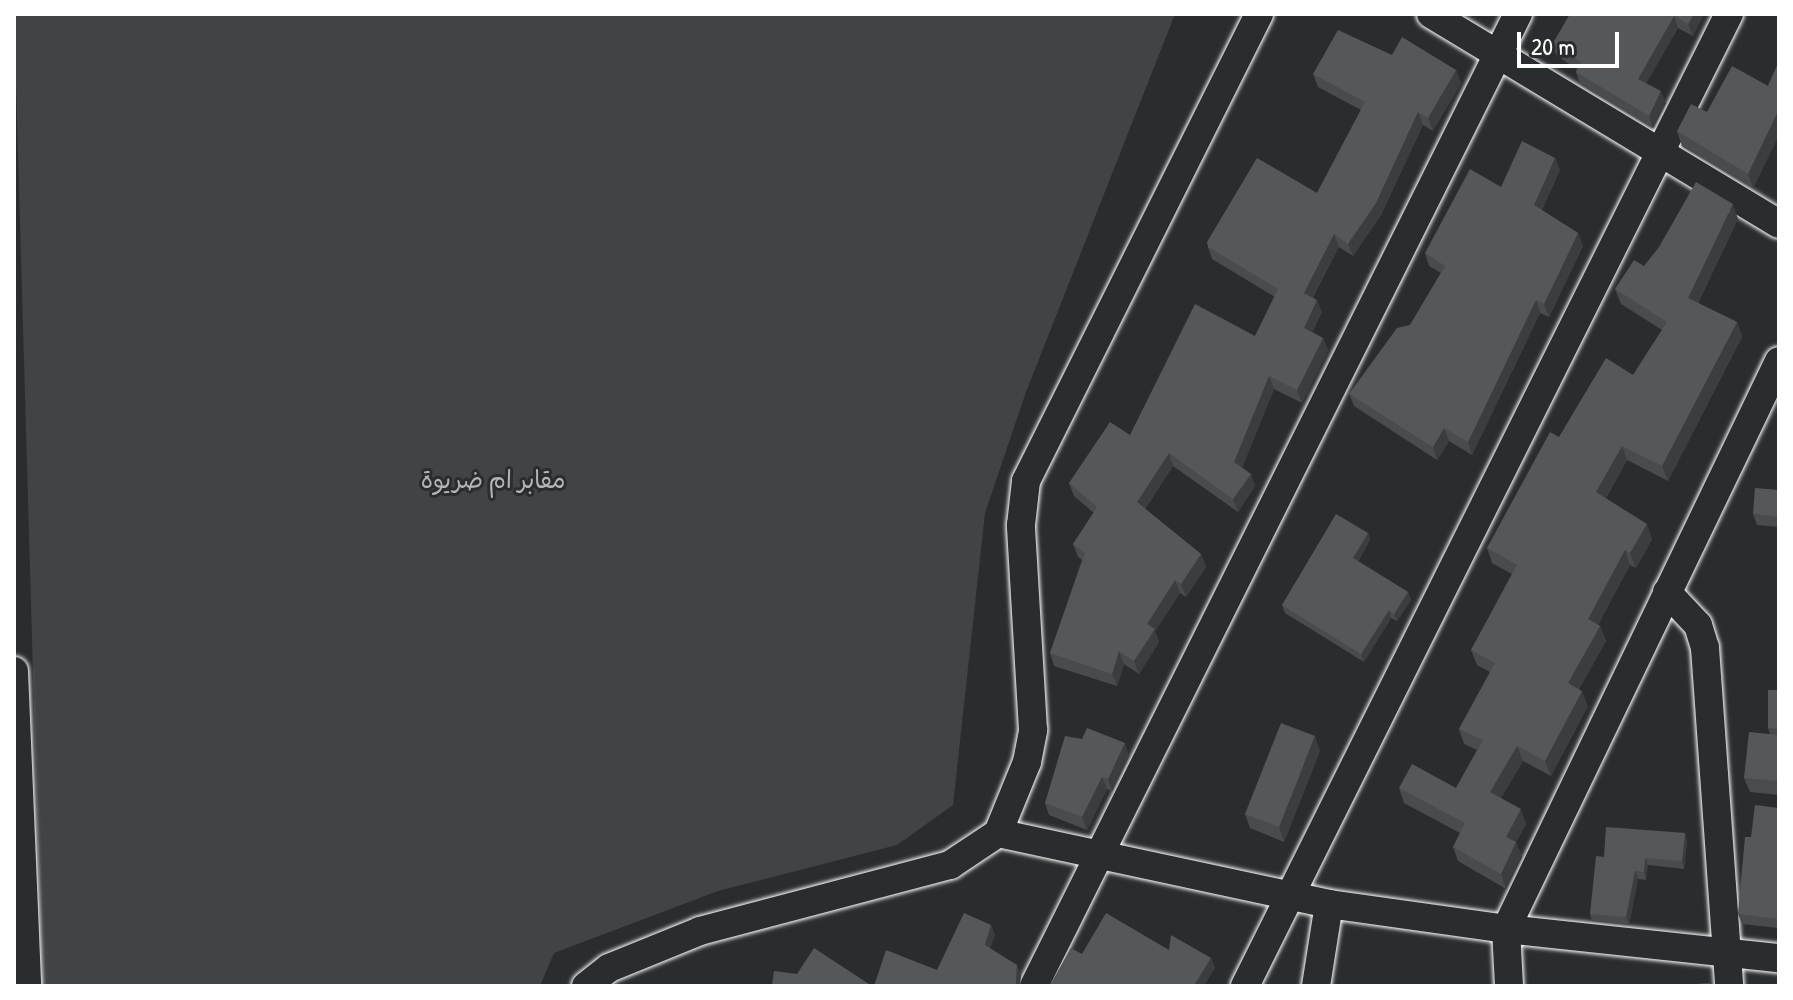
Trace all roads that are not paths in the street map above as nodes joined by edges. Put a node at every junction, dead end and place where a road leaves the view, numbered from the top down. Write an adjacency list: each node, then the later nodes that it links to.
1 (1259, 14): 11 (street)
2 (1431, 14): 5 (street)
3 (1518, 14): 5 (street)
4 (1729, 14): 6 (street)
5 (1499, 56): 6 (street); 12 (street)
6 (1663, 155): 7 (street); 13 (street)
7 (1779, 224)
8 (1779, 361): 9 (street)
9 (1667, 592): 15 (street); 16 (street)
10 (14, 671): 18 (street)
11 (998, 833): 12 (street); 19 (street)
12 (1099, 856): 13 (street); 20 (street)
13 (1288, 896): 14 (street); 21 (street)
14 (1329, 904): 15 (street); 22 (street)
15 (1506, 929): 16 (street); 23 (street)
16 (1726, 950): 17 (street); 24 (street)
17 (1779, 958)
18 (27, 986)
19 (586, 986)
20 (1034, 986)
21 (1245, 986)
22 (1316, 986)
23 (1509, 986)
24 (1729, 986)

